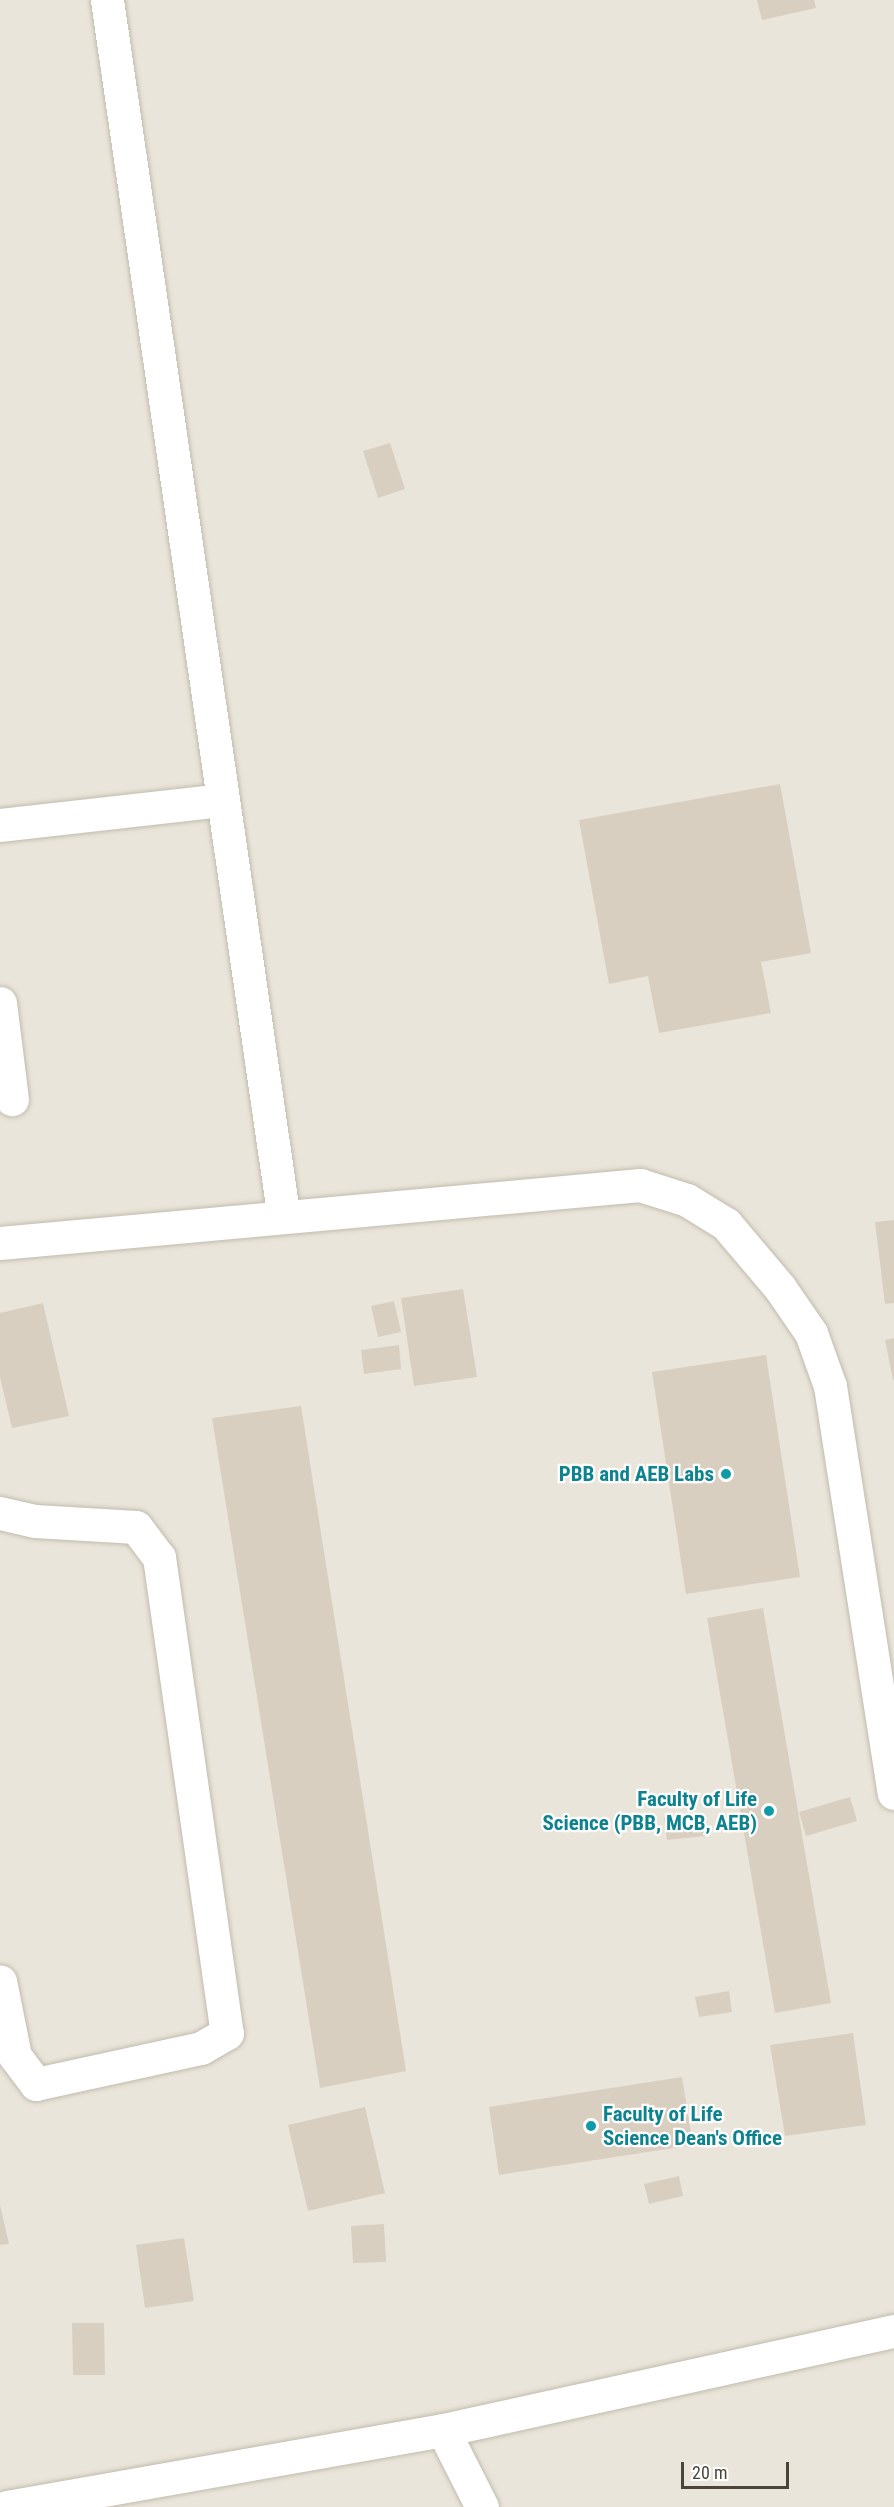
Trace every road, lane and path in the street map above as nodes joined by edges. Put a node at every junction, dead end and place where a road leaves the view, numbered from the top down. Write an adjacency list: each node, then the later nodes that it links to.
1 (107, 0): 2 (street)
2 (223, 800): 3 (street); 6 (street)
3 (0, 825)
4 (0, 1003): 5 (street)
5 (12, 1099)
6 (283, 1213): 7 (street); 9 (street)
7 (0, 1243)
8 (0, 1513): 10 (street)
9 (894, 1793)
10 (0, 1981)
11 (894, 2331): 12 (street)
12 (443, 2430): 13 (street); 14 (street)
13 (6, 2507)
14 (482, 2507)

